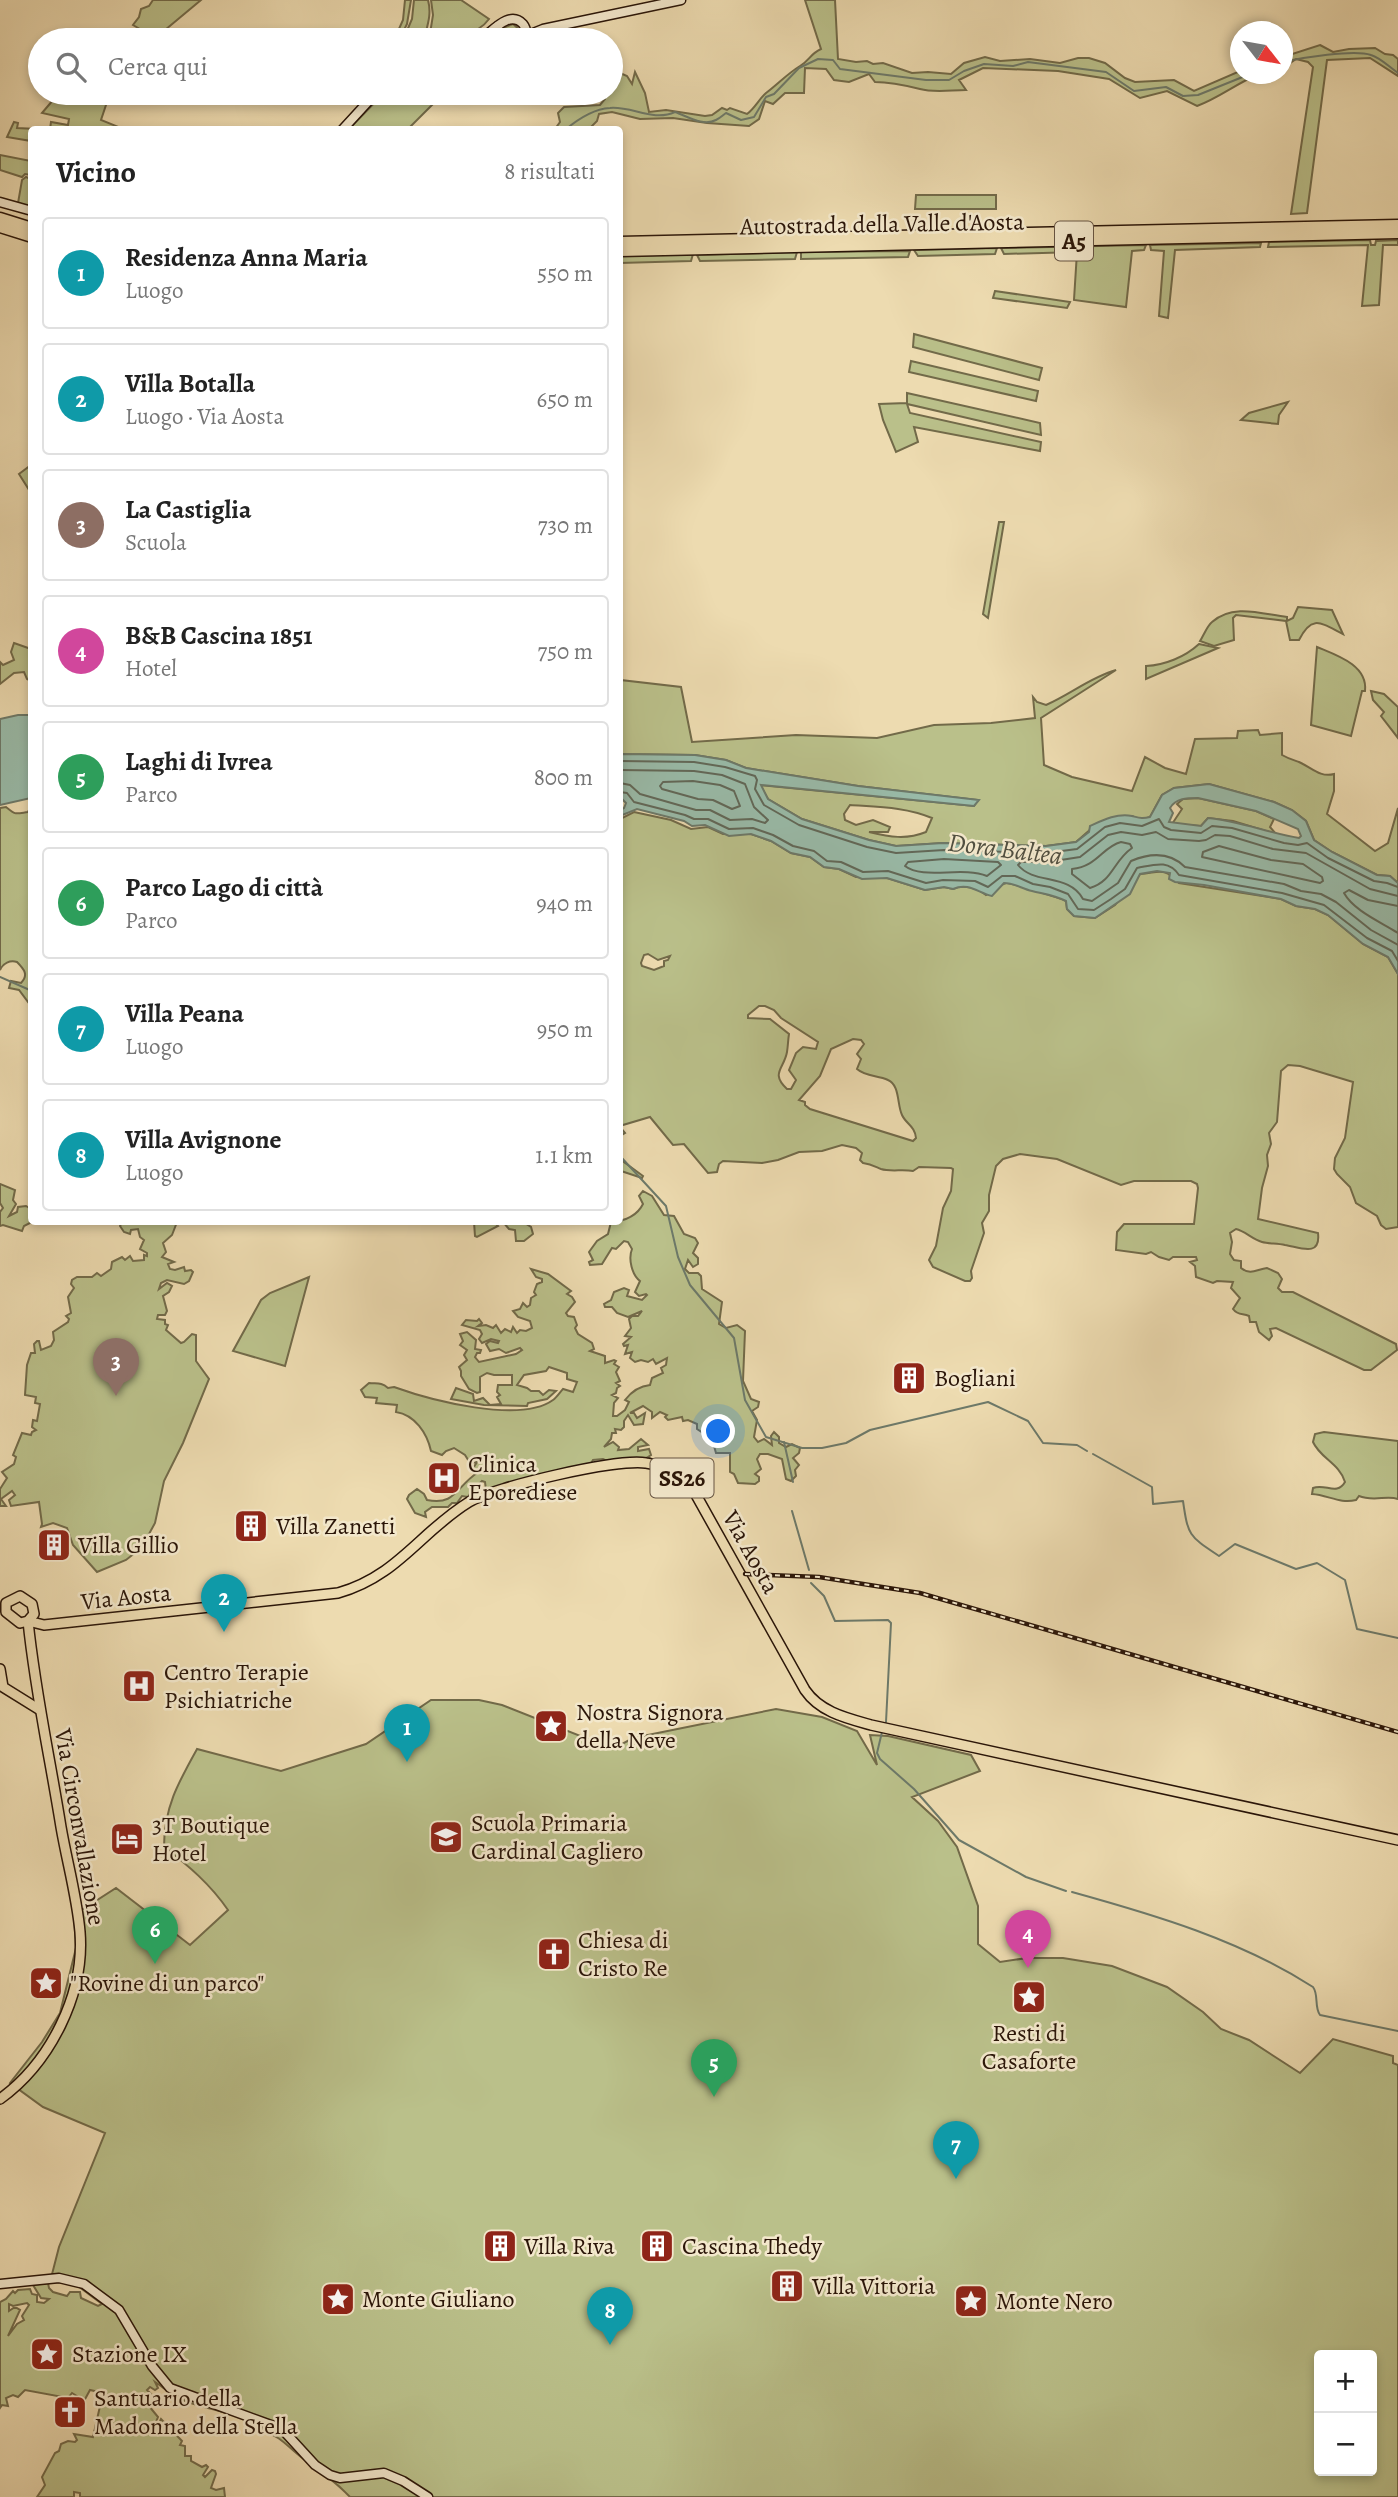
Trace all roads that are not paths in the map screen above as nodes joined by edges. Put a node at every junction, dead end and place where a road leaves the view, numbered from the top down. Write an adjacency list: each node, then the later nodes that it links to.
1 (681, 0): 6 (main road)
2 (498, 26): 3 (main road); 4 (main road)
3 (524, 26): 5 (main road)
4 (495, 28)
5 (537, 28)
6 (548, 28)
7 (365, 105): 8 (main road)
8 (346, 126)
9 (0, 202): 10 (main road)
10 (28, 210)
11 (0, 218): 14 (highway)
12 (1398, 225): 15 (highway, Autostrada della Valle d'Aosta / A5)
13 (0, 227): 17 (highway)
14 (28, 227)
15 (1373, 230): 16 (highway, Autostrada della Valle d'Aosta / A5); 19 (highway, Autostrada della Valle d'Aosta / A5)
16 (1398, 233)
17 (28, 236)
18 (623, 242): 19 (highway, Autostrada della Valle d'Aosta / A5)
19 (696, 245): 20 (highway, Autostrada della Valle d'Aosta / A5)
20 (623, 251)
21 (3, 1605): 22 (main road); 22 (main road)
22 (31, 1618): 23 (main road, Via Aosta); 24 (main road, Via Aosta / SS26); 25 (main road, Via Circonvallazione)
23 (51, 1623): 24 (main road, Via Aosta / SS26); 28 (main road, Via Aosta / SS26)
24 (40, 1625): 25 (main road)
25 (30, 1634): 27 (main road, Via Circonvallazione)
26 (0, 1669): 27 (main road)
27 (40, 1710): 29 (main road, Via Circonvallazione)
28 (1398, 1840)
29 (0, 2099)
30 (0, 2284): 31 (main road)
31 (428, 2497)

